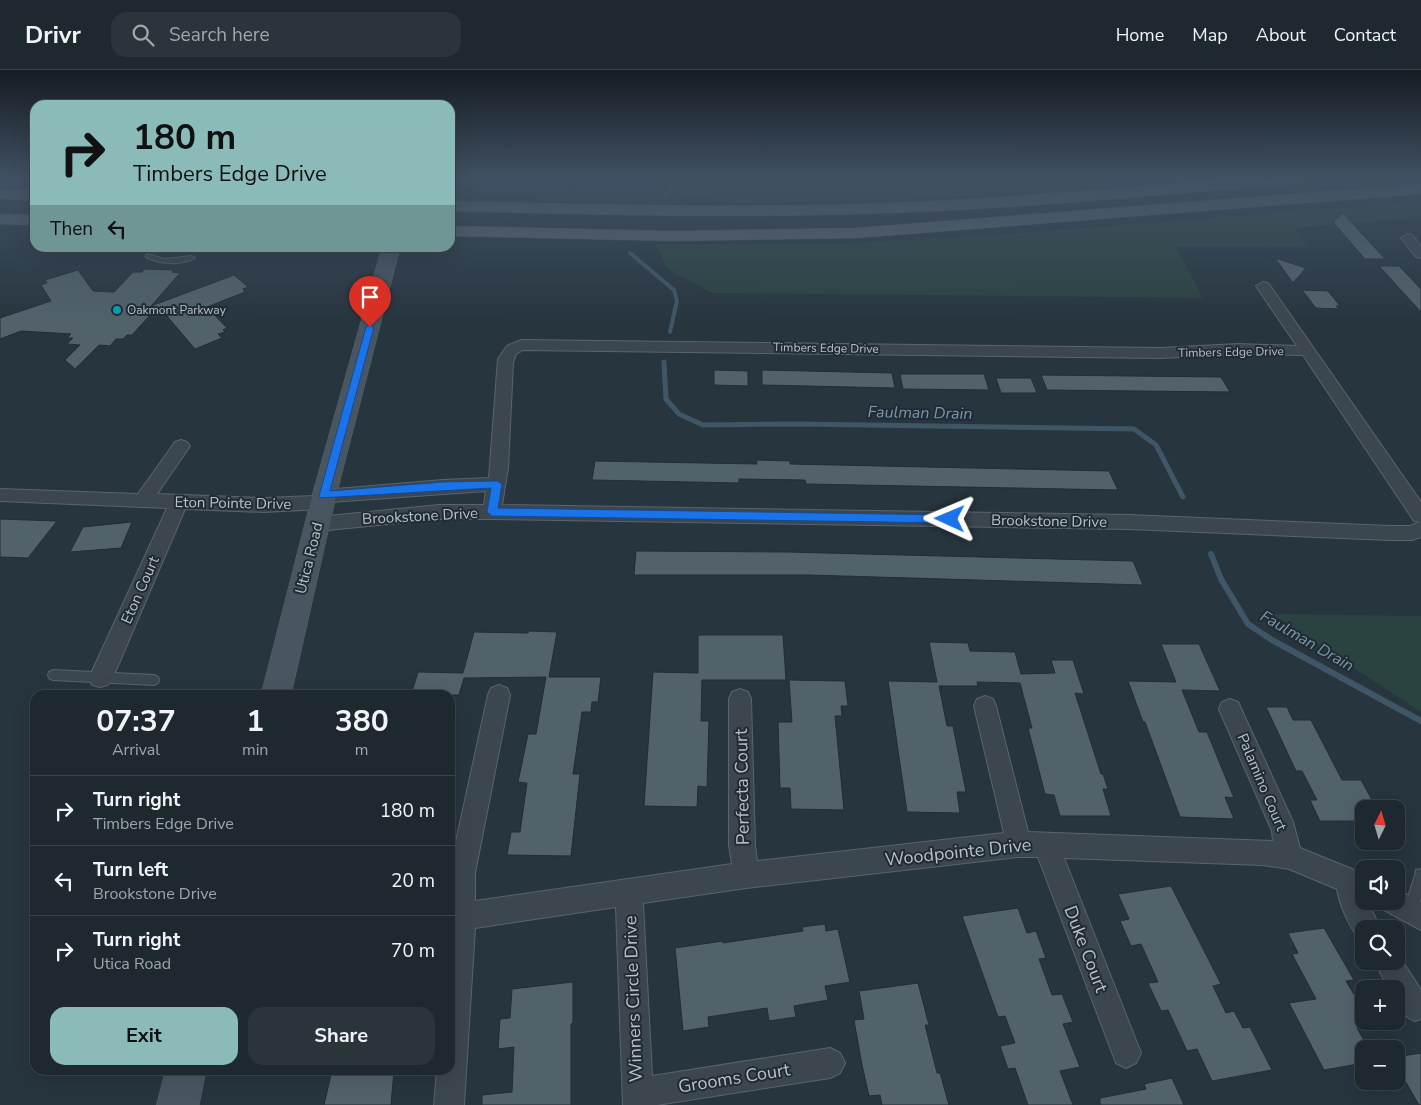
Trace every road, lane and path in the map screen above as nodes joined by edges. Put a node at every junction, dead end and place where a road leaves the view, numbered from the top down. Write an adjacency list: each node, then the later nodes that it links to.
1 (718, 226): 4 (main road)
2 (962, 226): 4 (main road)
3 (455, 231): 4 (main road)
4 (697, 236)
5 (1406, 238): 7 (street)
6 (390, 252): 17 (main road, Utica Road)
7 (1421, 254)
8 (148, 256): 9 (lane)
9 (192, 258)
10 (1263, 286): 11 (street)
11 (1308, 351): 13 (street, Timbers Edge Drive); 19 (street)
12 (181, 446): 15 (street, Eton Pointe Drive)
13 (497, 484): 17 (street, Brookstone Drive); 18 (street, Timbers Edge Drive)
14 (0, 495): 15 (street, Eton Pointe Drive)
15 (143, 500): 16 (street, Eton Pointe Drive)
16 (179, 502): 17 (street, Eton Pointe Drive); 22 (street, Eton Court)
17 (321, 507): 18 (street, Brookstone Drive); 24 (main road, Utica Road)
18 (492, 512): 20 (street, Brookstone Drive)
19 (1421, 516)
20 (1421, 530)
21 (52, 675): 22 (lane)
22 (100, 678): 23 (lane)
23 (154, 680)
24 (277, 690)
25 (499, 695): 39 (street)
26 (740, 699): 32 (street, Perfecta Court)
27 (985, 706): 29 (street)
28 (1230, 709): 31 (street, Palamino Court)
29 (1019, 844): 30 (street, Woodpointe Drive); 32 (street, Woodpointe Drive)
30 (1048, 844): 31 (street, Woodpointe Drive); 43 (street, Duke Court)
31 (1289, 856): 34 (street, Woodpointe Drive)
32 (746, 875): 36 (street, Woodpointe Drive)
33 (1421, 875): 38 (lane)
34 (1355, 883)
35 (1355, 886): 37 (street)
36 (629, 892): 39 (street, Woodpointe Drive); 47 (street, Winners Circle Drive)
37 (1355, 906)
38 (1408, 909)
39 (456, 918): 40 (street)
40 (455, 949)
41 (1393, 970): 42 (street)
42 (1415, 1007)
43 (1126, 1053)
44 (830, 1063): 47 (street, Grooms Court)
45 (185, 1075): 48 (main road)
46 (451, 1075): 49 (street)
47 (638, 1099)
48 (178, 1105)
49 (450, 1105)

